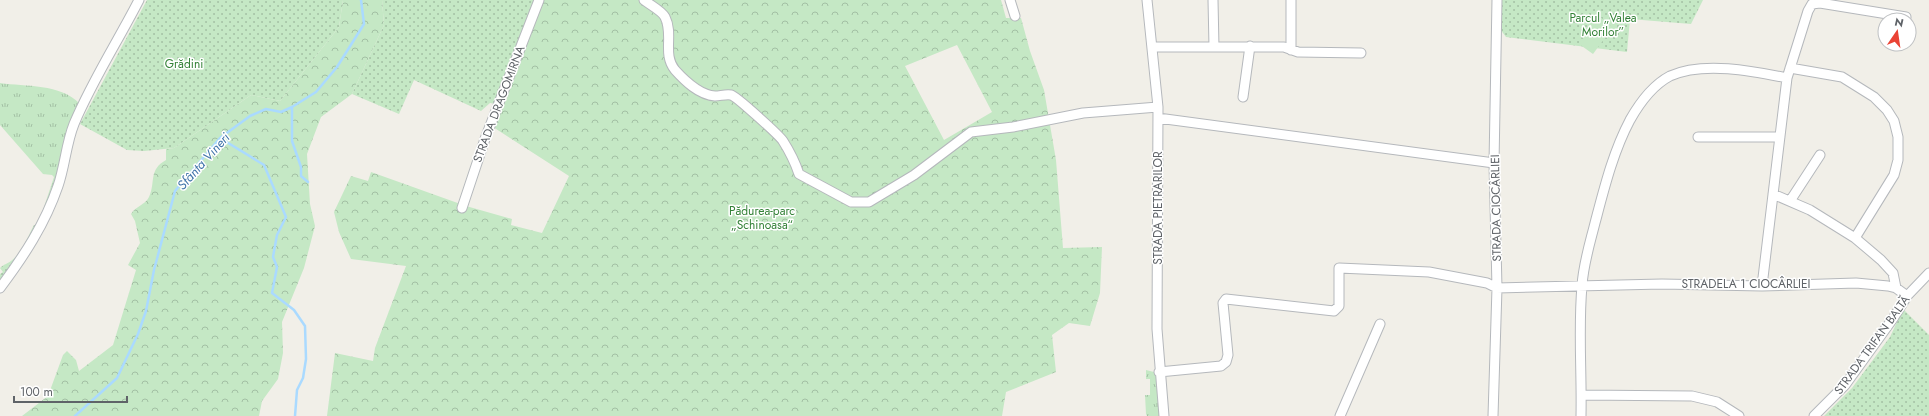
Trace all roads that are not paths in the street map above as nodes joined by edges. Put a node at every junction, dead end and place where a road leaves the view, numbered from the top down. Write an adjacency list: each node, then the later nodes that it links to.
1 (139, 0): 32 (street)
2 (539, 0): 27 (street, STRADA DRAGOMIRNA)
3 (644, 0): 19 (street)
4 (1010, 0): 10 (street)
5 (1146, 0): 12 (street, STRADA PIETRARILOR)
6 (1214, 0): 13 (street)
7 (1292, 0): 14 (street)
8 (1497, 0): 24 (street, STRADA CIOCÂRLIEI)
9 (1878, 12): 16 (street)
10 (1015, 16)
11 (1250, 46): 13 (street); 14 (street); 18 (street)
12 (1152, 47): 13 (street); 19 (street, STRADA PIETRARILOR)
13 (1214, 47)
14 (1290, 50): 15 (street)
15 (1361, 53)
16 (1790, 68): 17 (street); 28 (street)
17 (1787, 78): 22 (street); 30 (street)
18 (1243, 97)
19 (1158, 108): 20 (street, STRADA PIETRARILOR)
20 (1158, 118): 24 (street); 37 (street, STRADA PIETRARILOR)
21 (1698, 137): 22 (street)
22 (1780, 137): 25 (street)
23 (1820, 155): 26 (street)
24 (1494, 163): 33 (street, STRADA CIOCÂRLIEI)
25 (1772, 194): 26 (street); 31 (street)
26 (1790, 201): 28 (street)
27 (462, 208)
28 (1855, 238): 34 (street)
29 (1929, 273): 35 (street, STRADA TRIFAN BALTĂ)
30 (1582, 285): 31 (street, STRADELA 1 CIOCÂRLIEI); 33 (street, STRADELA 1 CIOCÂRLIEI); 38 (street)
31 (1762, 286): 34 (street, STRADELA 1 CIOCÂRLIEI)
32 (0, 288)
33 (1497, 288): 37 (street); 41 (street, STRADA CIOCÂRLIEI)
34 (1896, 288): 35 (street)
35 (1906, 296): 44 (street, STRADA TRIFAN BALTĂ)
36 (1380, 324): 40 (street)
37 (1159, 372): 39 (street, STRADA PIETRARILOR)
38 (1582, 395): 42 (street); 43 (street)
39 (1164, 416)
40 (1340, 416)
41 (1493, 416)
42 (1581, 416)
43 (1739, 416)
44 (1814, 416)

